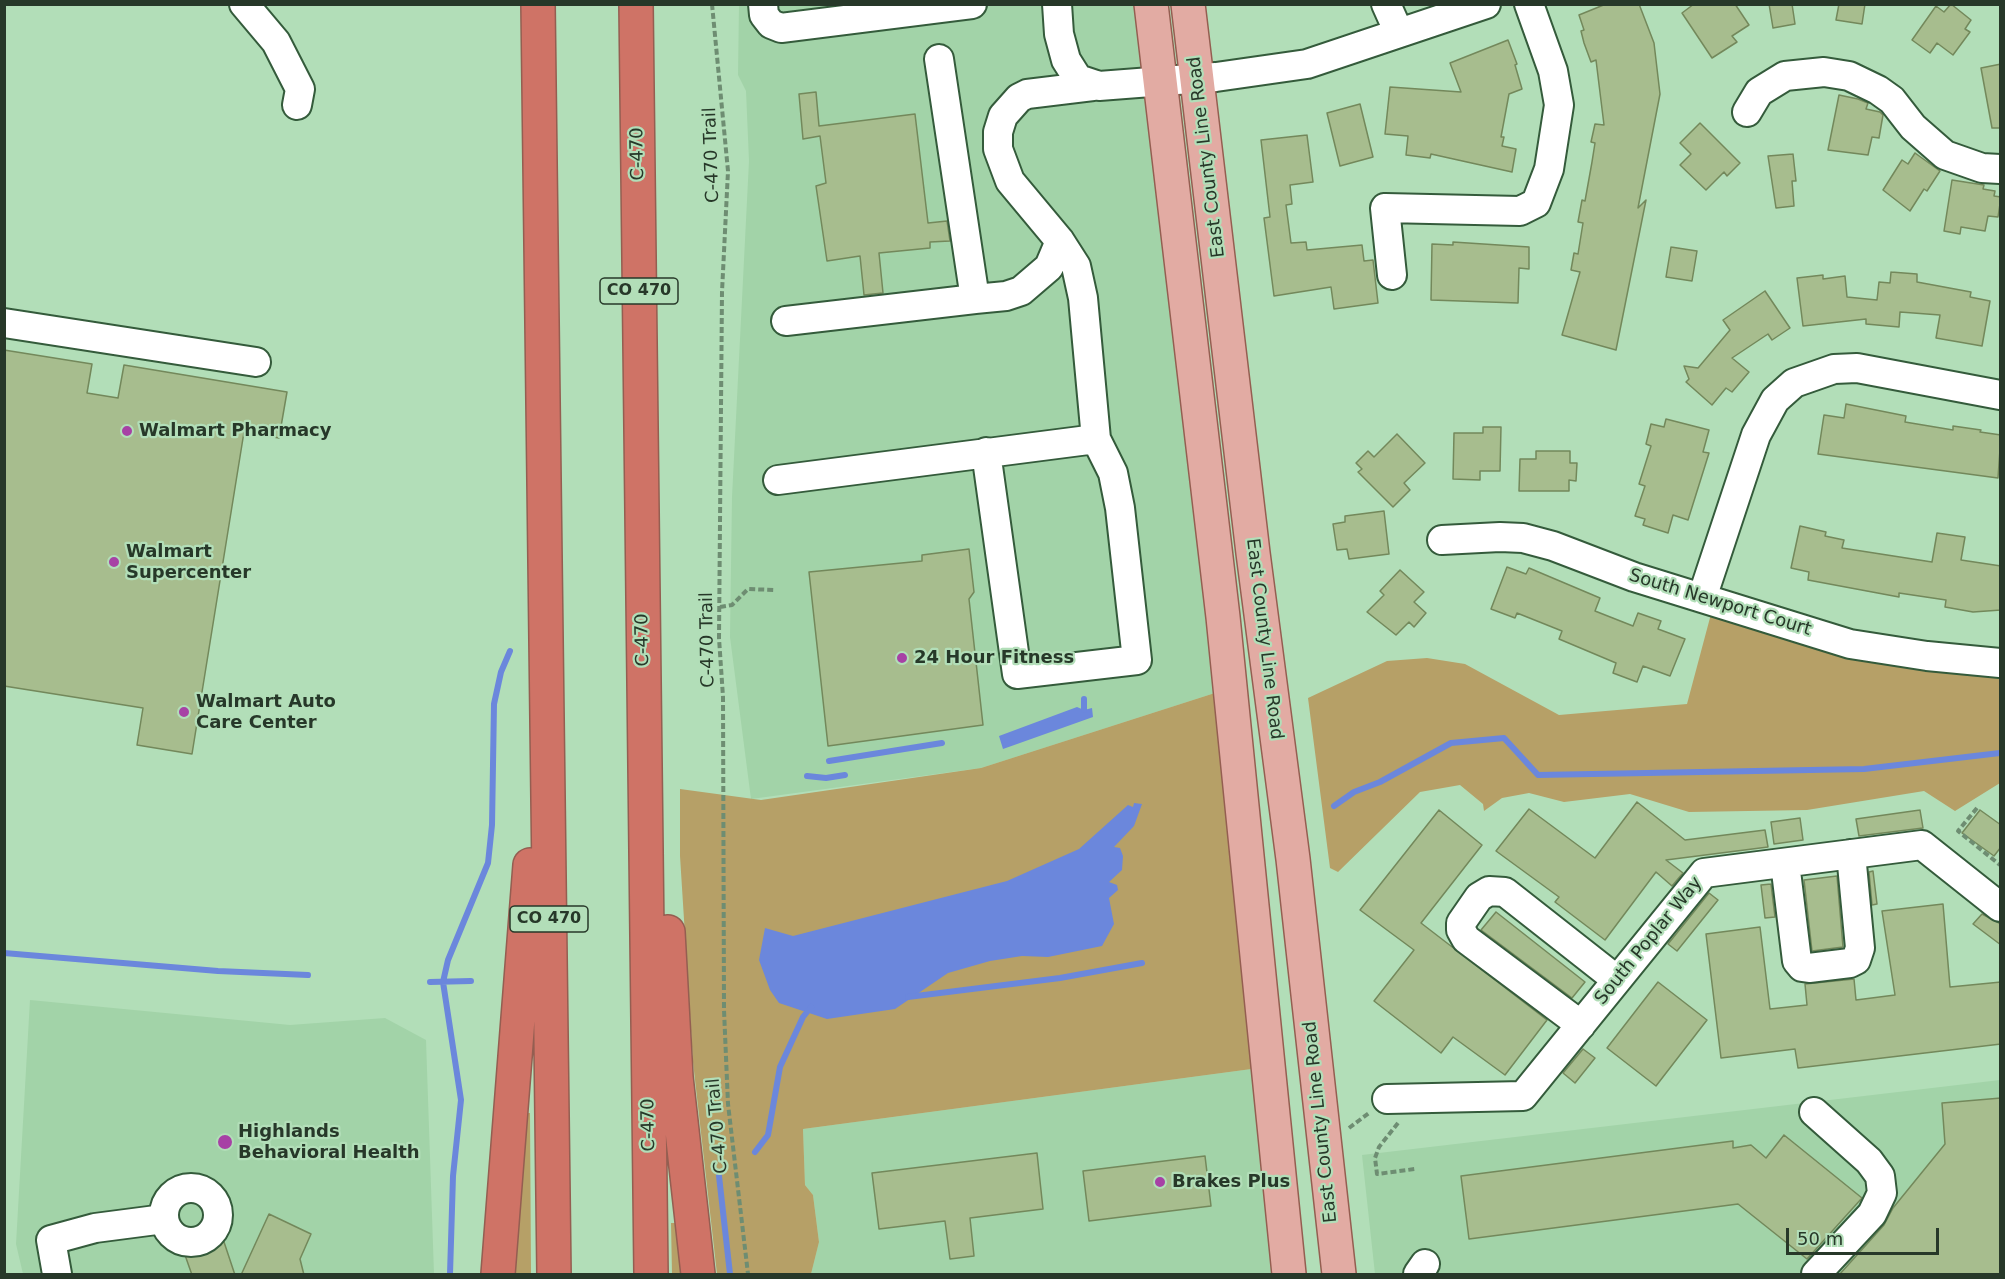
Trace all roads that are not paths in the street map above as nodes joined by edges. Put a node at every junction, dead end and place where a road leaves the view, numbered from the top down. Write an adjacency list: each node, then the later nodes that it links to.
1 (538, 4): 31 (highway, CO 470)
2 (636, 4): 32 (highway, C-470 / CO 470)
3 (763, 4): 4 (street)
4 (972, 4)
5 (1057, 4): 16 (street)
6 (1151, 4): 15 (main road, East County Line Road)
7 (1188, 4): 14 (main road, East County Line Road)
8 (1386, 4): 12 (street)
9 (1485, 4): 12 (street)
10 (1529, 4): 21 (street)
11 (249, 6): 17 (street)
12 (1399, 33): 14 (street)
13 (939, 59): 22 (street)
14 (1199, 78): 15 (street); 49 (main road, East County Line Road)
15 (1161, 82): 16 (street); 48 (main road, East County Line Road)
16 (1093, 86): 20 (street)
17 (297, 105)
18 (1747, 112): 19 (street)
19 (2001, 169)
20 (1060, 241): 22 (street); 27 (street)
21 (1392, 275)
22 (975, 299): 23 (street)
23 (786, 321)
24 (4, 323): 25 (street)
25 (256, 362)
26 (2001, 395): 33 (street)
27 (1096, 439): 28 (street); 28 (street)
28 (986, 452): 29 (street)
29 (778, 480)
30 (1442, 540): 33 (street, South Newport Court)
31 (544, 564): 44 (highway); 45 (highway, CO 470)
32 (642, 578): 46 (highway, C-470 / CO 470); 47 (highway)
33 (1702, 598): 34 (street, South Newport Court)
34 (2001, 663)
35 (1851, 854): 36 (street, South Poplar Way); 36 (street); 37 (street, South Poplar Way)
36 (1785, 862): 38 (street, South Poplar Way)
37 (2001, 908)
38 (1617, 980): 39 (street, South Poplar Way); 39 (street)
39 (1581, 1025): 40 (street, South Poplar Way)
40 (1399, 1099)
41 (1814, 1113): 50 (street)
42 (164, 1219): 43 (street)
43 (57, 1275)
44 (498, 1275)
45 (554, 1275)
46 (651, 1275)
47 (698, 1275)
48 (1289, 1275)
49 (1339, 1275)
50 (1816, 1275)

